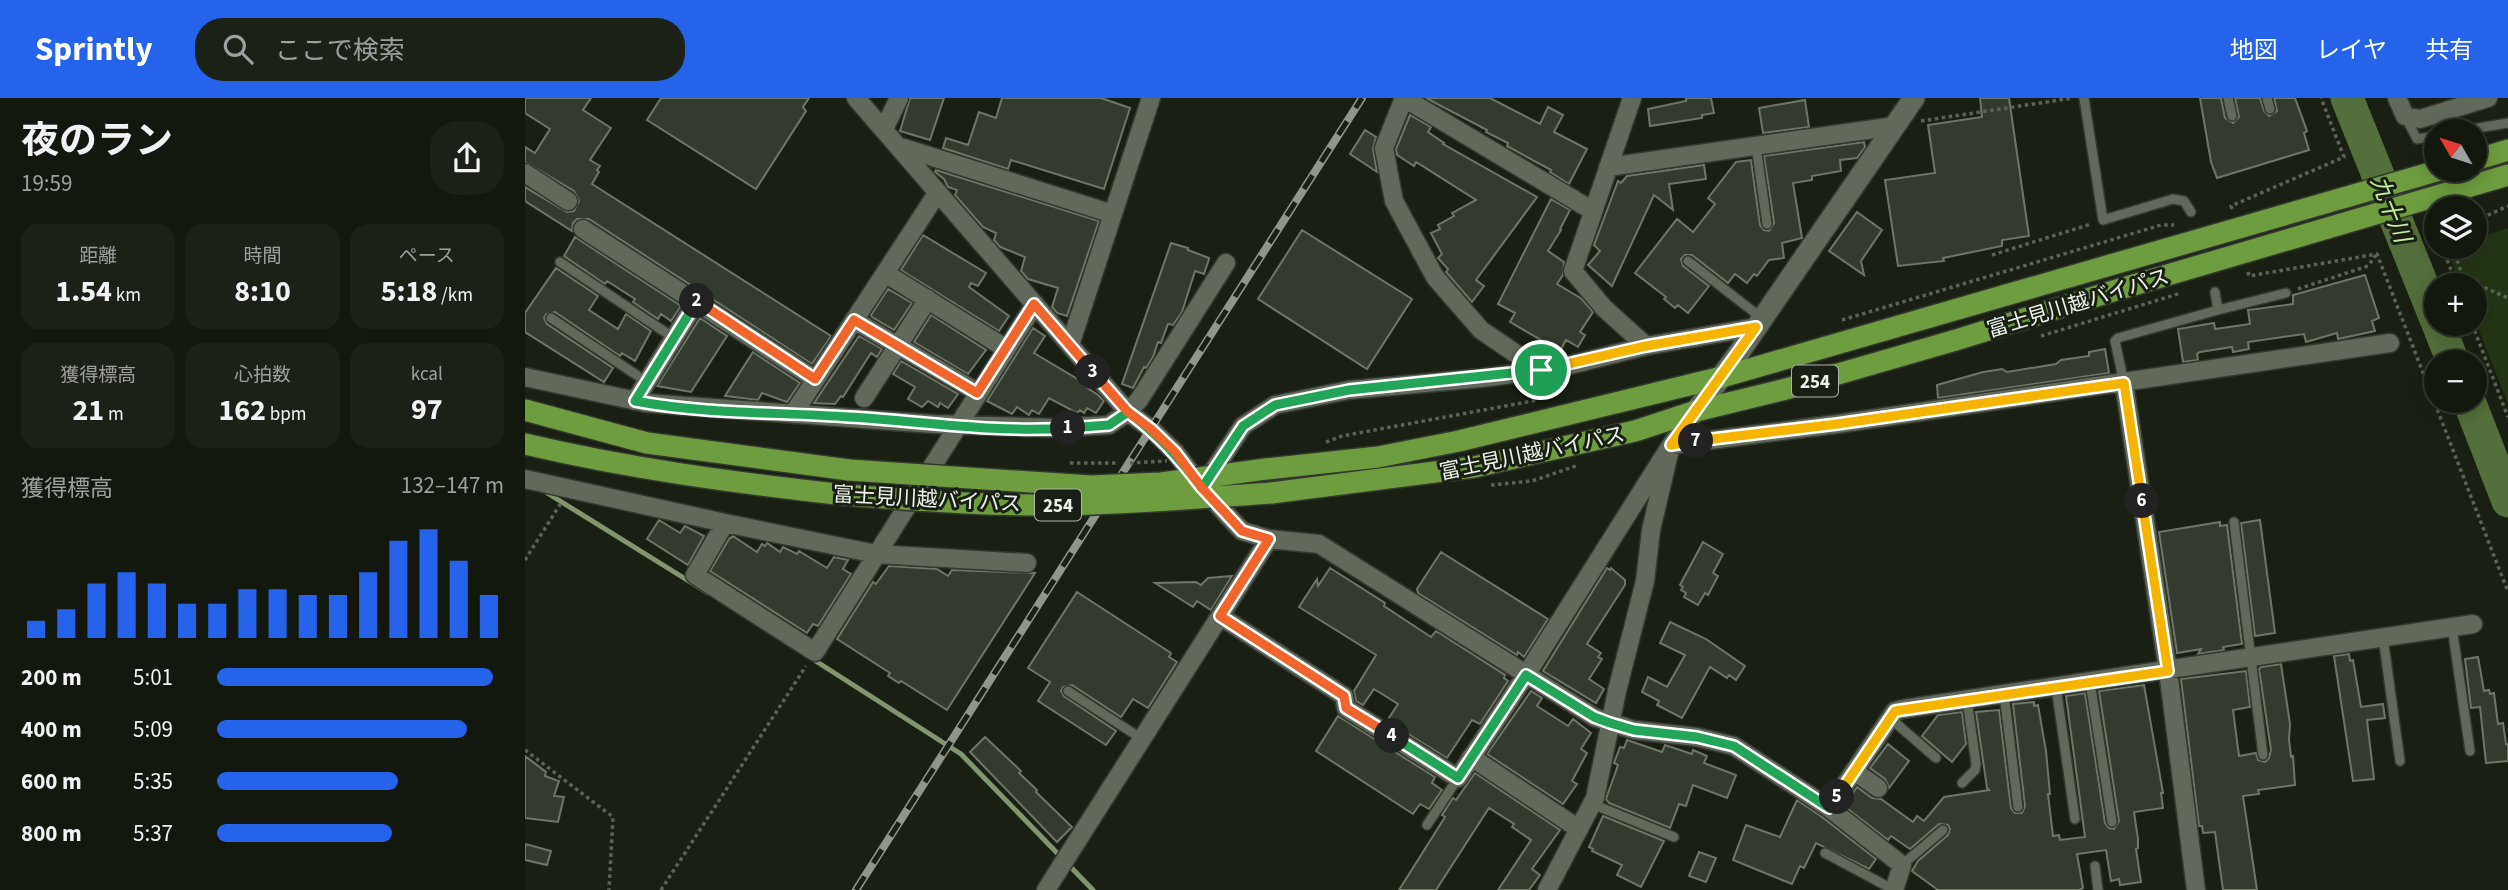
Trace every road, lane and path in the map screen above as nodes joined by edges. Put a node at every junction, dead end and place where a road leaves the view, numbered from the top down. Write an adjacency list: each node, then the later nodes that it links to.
1 (856, 98): 21 (street)
2 (899, 98): 21 (street)
3 (1151, 98): 37 (street)
4 (1404, 98): 34 (street); 67 (street)
5 (1632, 98): 27 (street)
6 (1914, 98): 19 (street)
7 (2073, 98): 19 (path)
8 (2084, 98): 39 (lane)
9 (2228, 98): 16 (lane)
10 (2266, 98): 15 (lane)
11 (2321, 98): 36 (path)
12 (2397, 98): 17 (street)
13 (2489, 98): 14 (street)
14 (2439, 105): 17 (street)
15 (2270, 109)
16 (2232, 116)
17 (2405, 116): 22 (lane)
18 (2508, 122): 20 (lane)
19 (1895, 125): 24 (street); 59 (street)
20 (2487, 126)
21 (884, 129): 23 (street)
22 (2424, 138)
23 (898, 146): 31 (street); 37 (street)
24 (1756, 146): 27 (street); 40 (lane)
25 (2508, 150): 26 (highway)
26 (2487, 156)
27 (1608, 167): 34 (street)
28 (525, 173): 32 (street)
29 (2424, 174): 69 (highway, 富士見川越バイパス / 254)
30 (2508, 175): 42 (highway, 富士見川越バイパス / 254)
31 (938, 192): 49 (street); 55 (street)
32 (568, 201)
33 (2508, 206): 38 (path)
34 (1593, 211): 65 (street)
35 (2191, 212): 39 (lane)
36 (2233, 212)
37 (1113, 214): 64 (street)
38 (2487, 216)
39 (2103, 220): 44 (path)
40 (1767, 224)
41 (583, 229): 54 (street)
42 (2243, 253): 43 (path); 78 (highway, 富士見川越バイパス / 254)
43 (2377, 254): 51 (path); 97 (path)
44 (1992, 255)
45 (2457, 259): 52 (path)
46 (560, 261): 61 (lane)
47 (1688, 261): 59 (lane)
48 (1226, 263): 79 (street)
49 (885, 273): 53 (street); 58 (street)
50 (2215, 292): 56 (lane)
51 (2286, 293): 56 (lane)
52 (2508, 298)
53 (928, 299): 63 (street); 66 (street)
54 (697, 301): 61 (street); 70 (street)
55 (1034, 304): 64 (street); 66 (street)
56 (2218, 310): 72 (lane)
57 (551, 318): 71 (lane)
58 (854, 320): 63 (street); 70 (street)
59 (1759, 323): 65 (street); 69 (street)
60 (2477, 336): 81 (path)
61 (674, 338): 71 (street)
62 (2390, 343): 72 (street)
63 (898, 345): 73 (street); 74 (street)
64 (1070, 345): 79 (street)
65 (1646, 346): 67 (street)
66 (1005, 348): 73 (street)
67 (1541, 370): 89 (street)
68 (525, 377): 76 (street)
69 (1721, 377): 77 (highway, 富士見川越バイパス / 254, bridge); 78 (street)
70 (815, 379): 80 (street)
71 (647, 382): 76 (street)
72 (2124, 383): 85 (street); 104 (street)
73 (977, 393): 82 (street)
74 (864, 398)
75 (1542, 399): 83 (path)
76 (635, 401): 80 (street)
77 (525, 410)
78 (1696, 411): 84 (highway, 富士見川越バイパス / 254, bridge); 85 (street)
79 (1128, 412): 82 (street); 89 (street)
80 (793, 414): 82 (street)
81 (2508, 417)
82 (958, 425): 94 (street)
83 (1321, 443)
84 (525, 444)
85 (1671, 445): 105 (street); 112 (street)
86 (1172, 460): 87 (path, bridge)
87 (1063, 463)
88 (525, 479): 90 (street)
89 (1202, 488): 93 (street)
90 (569, 490): 92 (street); 95 (path)
91 (2234, 522): 103 (lane)
92 (725, 523): 94 (street); 102 (street)
93 (1269, 539): 98 (street); 105 (street)
94 (876, 554): 96 (street); 102 (street)
95 (525, 560)
96 (1027, 563)
97 (2508, 592)
98 (1220, 616): 113 (street); 121 (street)
99 (2473, 624): 100 (street)
100 (2452, 627): 101 (street); 115 (lane)
101 (2382, 638): 103 (street); 119 (lane)
102 (815, 653): 137 (path)
103 (2252, 657): 104 (street); 116 (lane)
104 (2168, 671): 106 (street); 142 (street)
105 (1526, 675): 112 (street); 117 (street)
106 (2090, 682): 107 (street); 128 (lane)
107 (2056, 687): 109 (street); 127 (lane)
108 (1069, 691): 113 (lane)
109 (2004, 694): 110 (street); 125 (lane)
110 (1967, 700): 111 (street); 122 (lane)
111 (1890, 718): 118 (lane); 120 (street)
112 (1610, 723): 124 (street); 126 (street)
113 (1142, 739): 138 (street)
114 (525, 750): 136 (path)
115 (2470, 751)
116 (2263, 755)
117 (1471, 757): 121 (street); 130 (street)
118 (1936, 758)
119 (2400, 761)
120 (1854, 771): 123 (street); 126 (street)
121 (1458, 778): 129 (lane)
122 (1962, 783)
123 (1878, 788)
124 (1592, 804): 130 (street); 132 (lane)
125 (2018, 807)
126 (1829, 808): 134 (street)
127 (2075, 819)
128 (2112, 822)
129 (1427, 825)
130 (1580, 829): 139 (street)
131 (1943, 830): 134 (lane)
132 (1674, 836)
133 (1825, 853): 140 (lane)
134 (1902, 865): 140 (street)
135 (2095, 866): 141 (lane)
136 (609, 890)
137 (661, 890)
138 (1046, 890)
139 (1547, 890)
140 (1894, 890)
141 (2098, 890)
142 (2196, 890)

